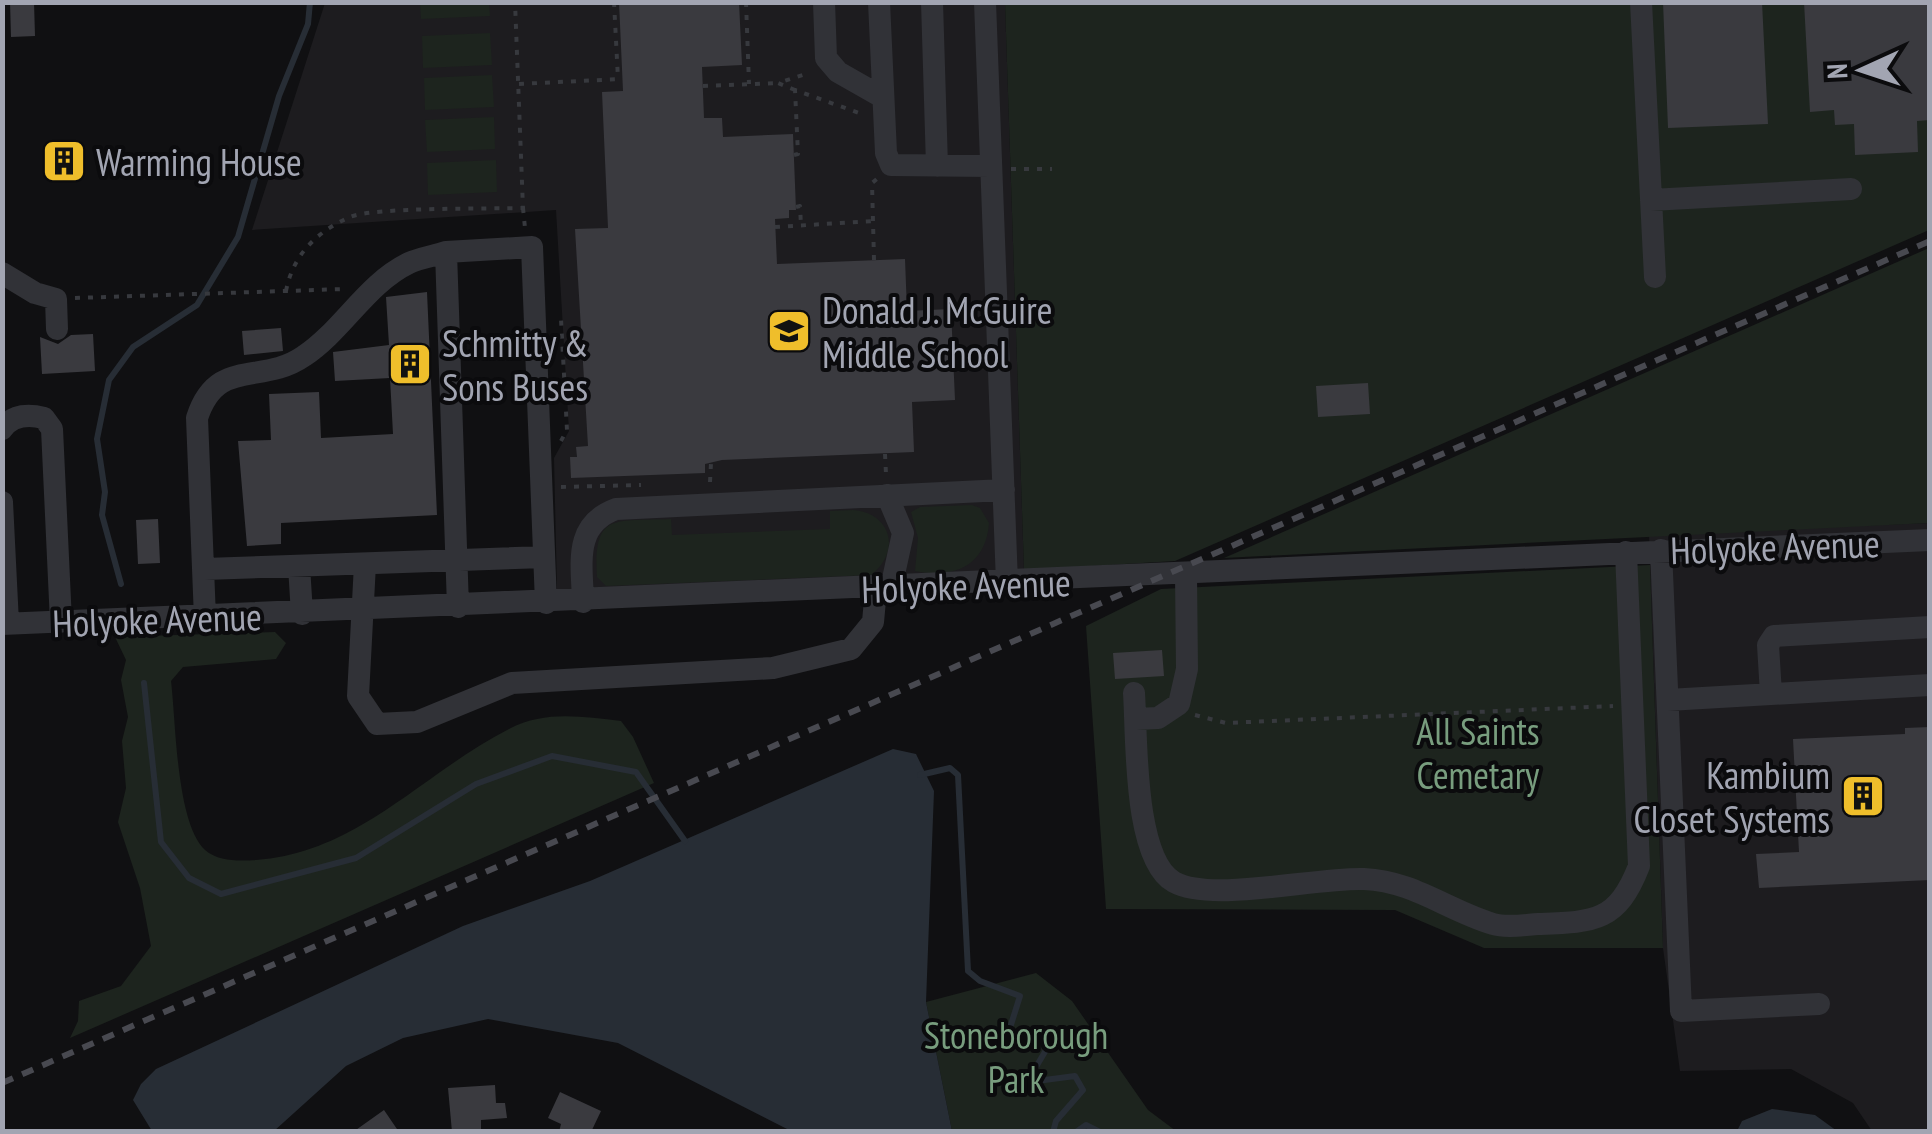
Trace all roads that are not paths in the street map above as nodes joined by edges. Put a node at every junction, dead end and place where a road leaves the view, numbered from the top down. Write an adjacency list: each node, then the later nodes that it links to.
1 (824, 2): 6 (street)
2 (878, 2): 6 (street)
3 (932, 2): 7 (street)
4 (985, 2): 8 (street)
5 (1641, 2): 10 (street)
6 (883, 105): 7 (street)
7 (938, 166): 8 (street)
8 (991, 166): 17 (street)
9 (1851, 189): 10 (street)
10 (1651, 200): 13 (street)
11 (446, 252): 22 (street); 23 (street); 26 (street)
12 (2, 273): 14 (street)
13 (1654, 276)
14 (58, 329)
15 (2, 429): 36 (street)
16 (887, 485): 17 (street); 29 (street); 30 (street)
17 (1004, 490): 28 (street)
18 (2, 502): 37 (street)
19 (1930, 540): 20 (street, Holyoke Avenue)
20 (1661, 550): 21 (street, Holyoke Avenue); 42 (street)
21 (1626, 552): 27 (street, Holyoke Avenue); 43 (street)
22 (544, 557): 23 (street); 31 (street)
23 (457, 561): 24 (street); 32 (street)
24 (365, 564): 25 (street); 33 (street)
25 (299, 566): 26 (street); 34 (street)
26 (205, 568): 35 (street)
27 (1186, 575): 28 (street, Holyoke Avenue); 43 (street)
28 (1007, 584): 29 (street, Holyoke Avenue)
29 (884, 589): 30 (street, Holyoke Avenue); 33 (street)
30 (583, 602): 31 (street, Holyoke Avenue)
31 (546, 603): 32 (street, Holyoke Avenue)
32 (458, 607): 33 (street, Holyoke Avenue)
33 (366, 611): 34 (street, Holyoke Avenue)
34 (302, 614): 35 (street, Holyoke Avenue)
35 (205, 618): 36 (street, Holyoke Avenue)
36 (61, 622): 37 (street, Holyoke Avenue)
37 (5, 624)
38 (1930, 626): 41 (street)
39 (1930, 685): 41 (street)
40 (1134, 693): 43 (street)
41 (1771, 694): 42 (street)
42 (1668, 700): 44 (street)
43 (1136, 719)
44 (1819, 1004)

